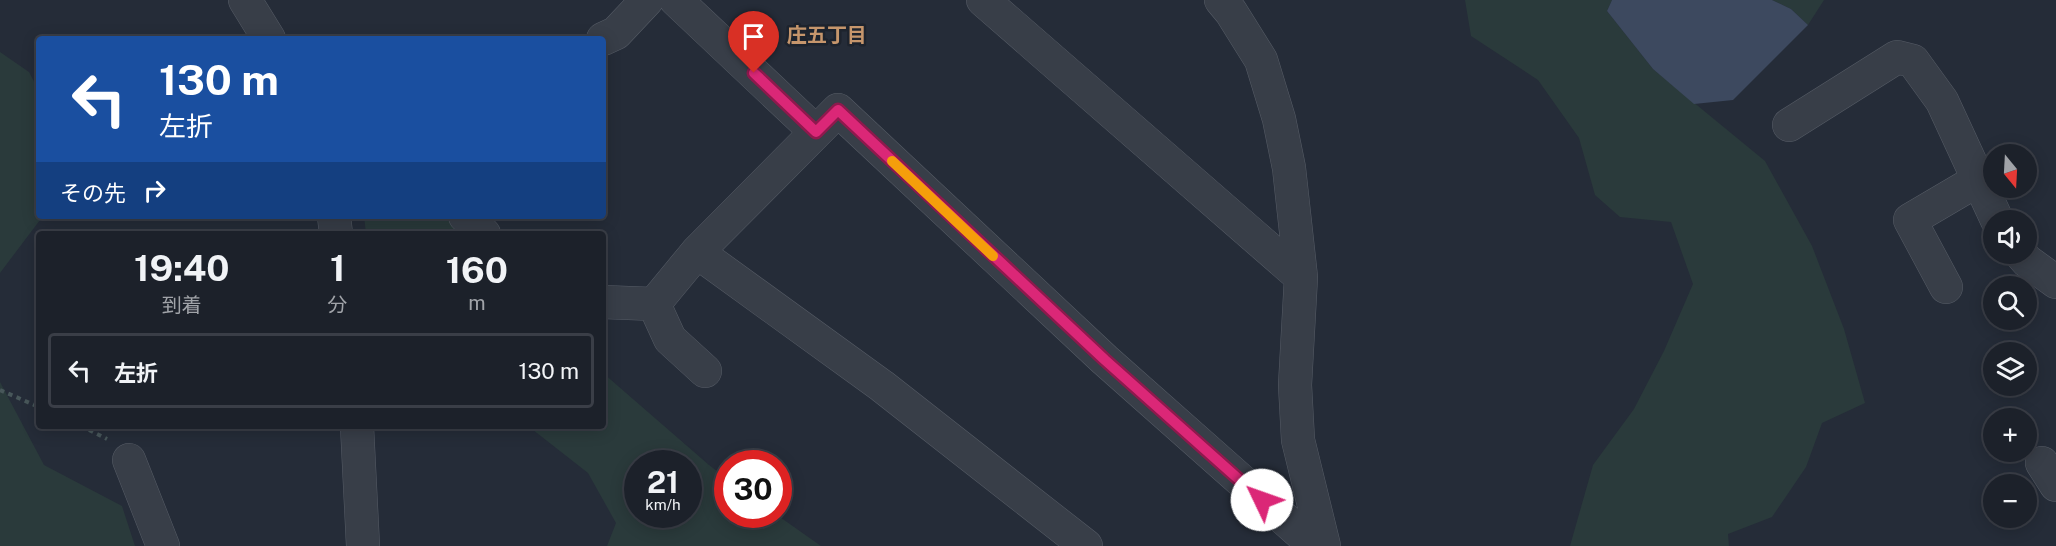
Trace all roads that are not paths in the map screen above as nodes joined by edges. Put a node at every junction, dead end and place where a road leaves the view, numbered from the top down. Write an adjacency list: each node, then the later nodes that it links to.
1 (244, 0): 6 (street)
2 (647, 0): 7 (street)
3 (676, 0): 9 (street)
4 (983, 0): 16 (street)
5 (1221, 0): 16 (street)
6 (267, 36)
7 (606, 38)
8 (1790, 125): 10 (street)
9 (816, 132): 14 (street); 27 (street)
10 (1978, 180): 11 (street); 18 (street)
11 (1992, 210)
12 (468, 219): 13 (street)
13 (481, 231)
14 (697, 252): 20 (street); 26 (street)
15 (2031, 264): 17 (street)
16 (1301, 277): 28 (street)
17 (2056, 282)
18 (1947, 288)
19 (606, 302): 20 (street)
20 (654, 304): 21 (street)
21 (705, 372)
22 (357, 429): 25 (street)
23 (129, 460): 24 (street)
24 (163, 546)
25 (363, 546)
26 (1086, 546)
27 (1315, 546)
28 (1323, 546)

